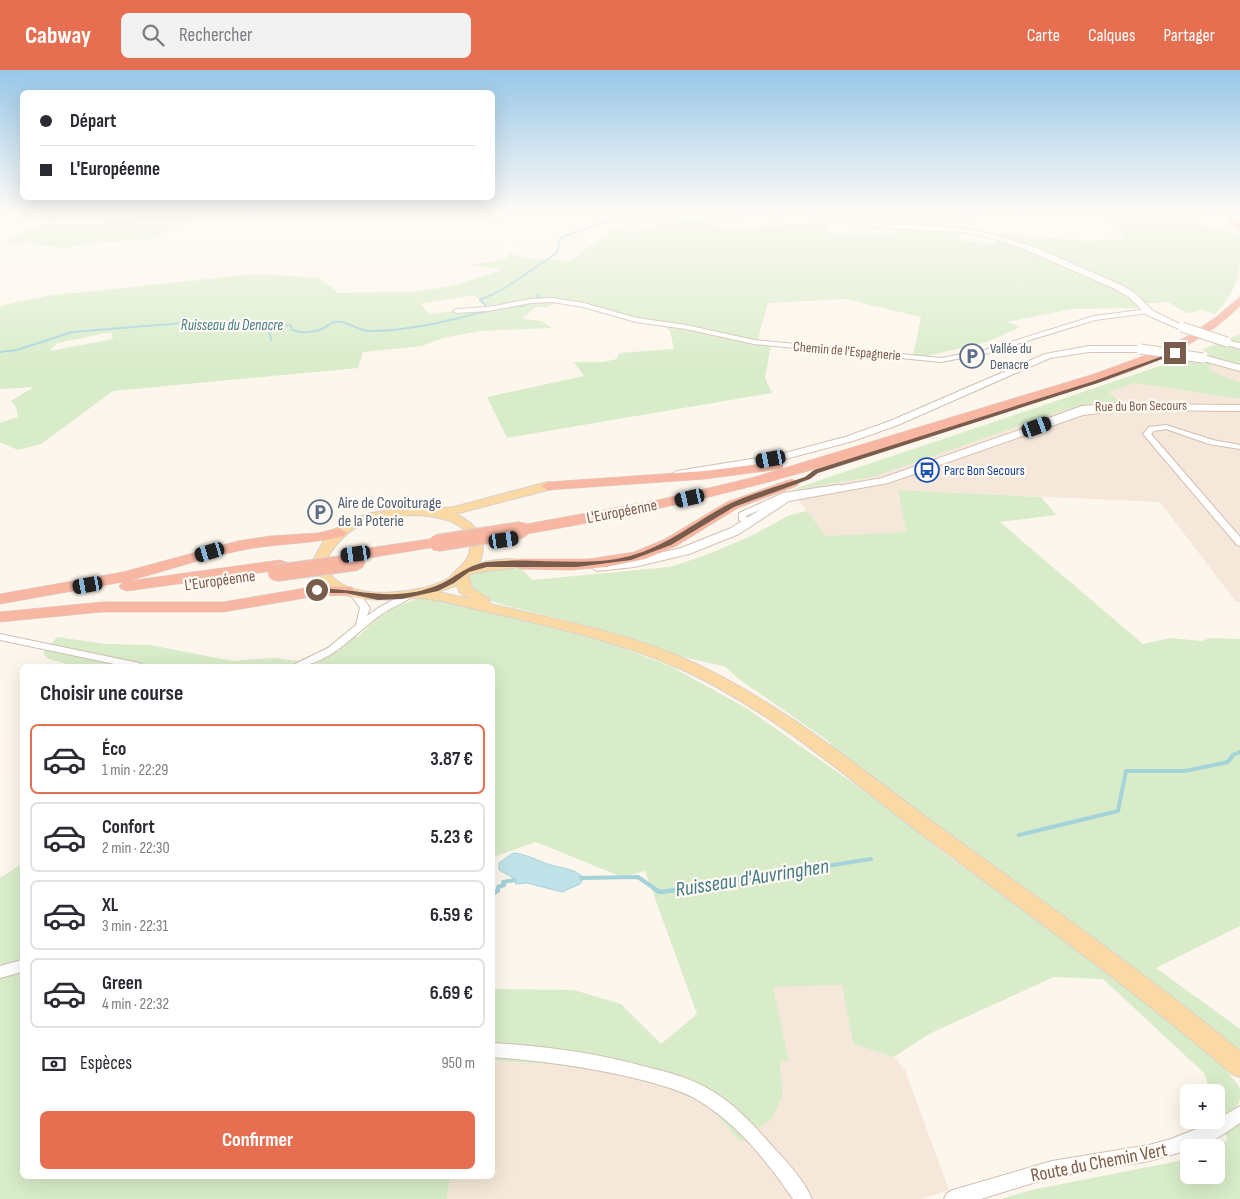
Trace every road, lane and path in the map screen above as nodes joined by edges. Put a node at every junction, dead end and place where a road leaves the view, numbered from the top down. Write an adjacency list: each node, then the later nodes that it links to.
1 (1064, 265): 4 (main road)
2 (1240, 300): 9 (highway, L'Européenne)
3 (456, 311): 4 (street, Chemin de l'Espagnerie)
4 (1148, 311): 6 (main road, bridge)
5 (1240, 312): 12 (highway, L'Européenne)
6 (1240, 346)
7 (1240, 368): 13 (main road, bridge)
8 (1240, 407): 11 (main road, Rue du Bon Secours)
9 (986, 411): 13 (highway); 17 (highway, L'Européenne)
10 (1240, 447): 18 (street)
11 (952, 456): 15 (main road, Rue du Bon Secours); 15 (street, Rue du Bon Secours)
12 (816, 472): 17 (highway, L'Européenne); 19 (highway)
13 (548, 486): 14 (main road)
14 (433, 512): 16 (main road); 21 (main road)
15 (750, 522): 19 (main road, Rue du Bon Secours)
16 (338, 533): 22 (main road); 24 (highway)
17 (520, 534): 20 (highway, L'Européenne, bridge)
18 (1240, 542)
19 (520, 564): 21 (main road)
20 (278, 569): 25 (highway, L'Européenne); 26 (highway, L'Européenne)
21 (463, 573): 23 (main road); 27 (main road)
22 (351, 593): 23 (main road); 28 (highway); 29 (street)
23 (412, 595): 27 (main road); 29 (street)
24 (0, 599)
25 (0, 604)
26 (0, 612)
27 (511, 612): 36 (main road)
28 (0, 617)
29 (357, 629): 32 (street)
30 (0, 637): 31 (street)
31 (129, 664)
32 (303, 664)
33 (20, 967): 34 (street)
34 (0, 972)
35 (495, 1050): 38 (street)
36 (1240, 1066)
37 (1240, 1114): 39 (street, Route du Chemin Vert)
38 (803, 1199)
39 (953, 1199)

